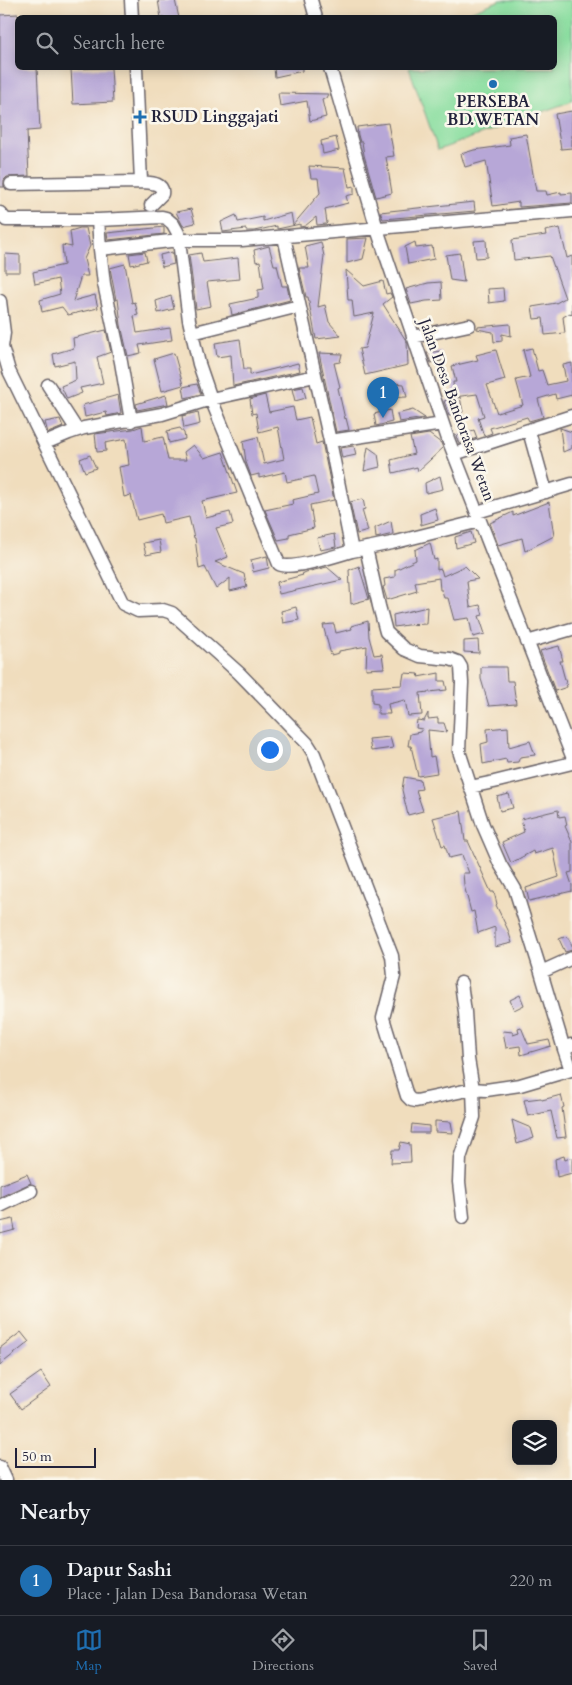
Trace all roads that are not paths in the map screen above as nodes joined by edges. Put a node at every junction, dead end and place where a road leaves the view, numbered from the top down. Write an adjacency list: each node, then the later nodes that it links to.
1 (131, 0): 3 (street)
2 (311, 0): 4 (street)
3 (132, 15)
4 (315, 15)
5 (136, 70): 7 (street)
6 (331, 70): 13 (street, Jalan Desa Bandorasa Wetan)
7 (141, 182): 8 (street); 9 (street)
8 (11, 184)
9 (151, 205)
10 (572, 211): 13 (street)
11 (1, 218): 12 (street)
12 (98, 220): 15 (street); 16 (street)
13 (376, 229): 14 (street); 21 (street, Jalan Desa Bandorasa Wetan)
14 (284, 237): 15 (street); 18 (street)
15 (179, 240): 16 (street); 20 (street)
16 (100, 249): 26 (street)
17 (0, 301): 31 (street)
18 (300, 306): 20 (street); 22 (street)
19 (469, 325): 21 (street)
20 (192, 333): 24 (street)
21 (413, 337): 27 (street, Jalan Desa Bandorasa Wetan)
22 (315, 376): 24 (street); 30 (street)
23 (48, 385): 28 (street)
24 (211, 399): 26 (street); 37 (street)
25 (572, 416): 29 (street)
26 (131, 421): 28 (street)
27 (443, 424): 30 (street); 32 (street, Jalan Desa Bandorasa Wetan)
28 (77, 430): 31 (street)
29 (529, 431): 32 (street); 34 (street)
30 (330, 441): 37 (street)
31 (45, 443): 48 (street)
32 (454, 454): 35 (street, Jalan Desa Bandorasa Wetan)
33 (572, 484): 34 (street)
34 (546, 492): 35 (street)
35 (478, 516): 36 (street); 39 (street, Jalan Desa Bandorasa Wetan)
36 (366, 548): 37 (street); 42 (street)
37 (352, 551)
38 (572, 629): 39 (street)
39 (527, 642): 40 (street, Jalan Desa Bandorasa Wetan)
40 (572, 756)
41 (572, 763): 42 (street)
42 (470, 787): 44 (street)
43 (572, 958): 44 (street)
44 (541, 972): 46 (street)
45 (461, 983): 48 (street)
46 (568, 1047): 47 (street)
47 (572, 1071): 48 (street)
48 (473, 1089): 51 (street)
49 (30, 1191): 50 (street)
50 (0, 1206)
51 (463, 1217)
52 (0, 1467): 53 (street)
53 (6, 1480)

